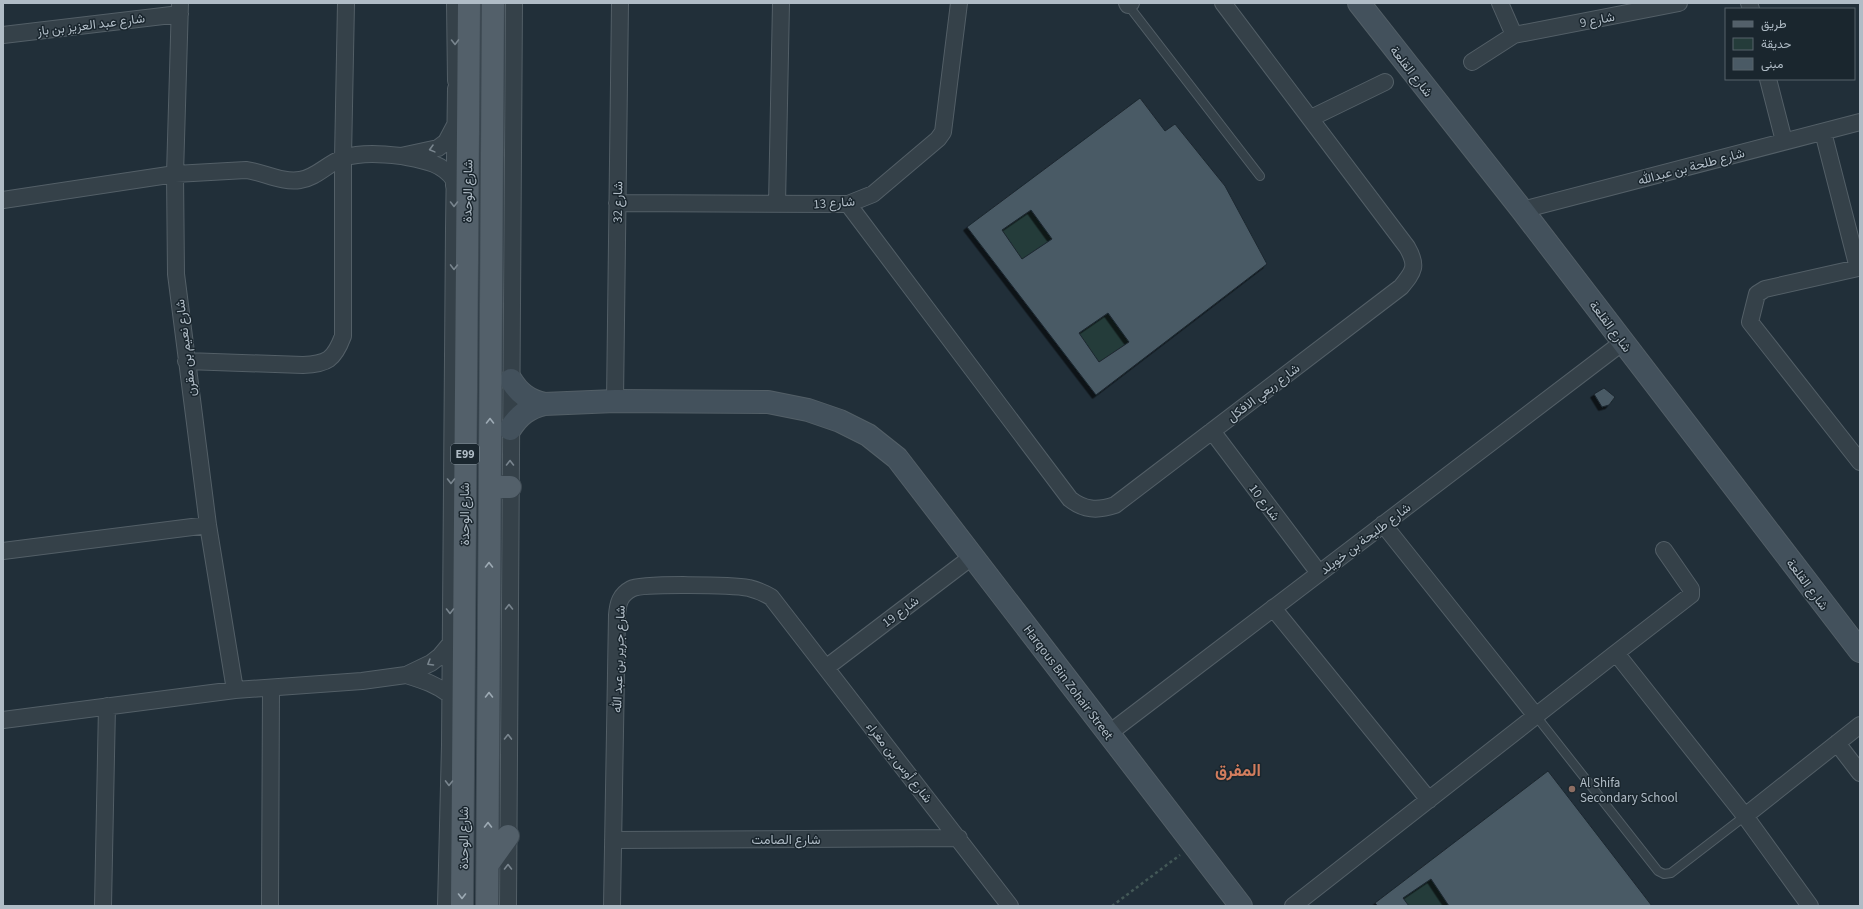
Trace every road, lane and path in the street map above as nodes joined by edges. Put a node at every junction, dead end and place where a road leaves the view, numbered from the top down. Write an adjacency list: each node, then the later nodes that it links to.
1 (346, 3): 28 (street)
2 (455, 3): 21 (street, one-way to 21)
3 (469, 3): 17 (main road, شارع الوحدة / E99)
4 (493, 3): 47 (main road, شارع الوحدة / E99, one-way to 4)
5 (514, 3): 41 (street)
6 (620, 3): 33 (street, شارع 32)
7 (781, 3): 34 (street)
8 (959, 3): 35 (street, شارع 13)
9 (1223, 3): 22 (street, شارع ربعي الافكل)
10 (1359, 3): 36 (street, شارع القلعة)
11 (1500, 3): 16 (street)
12 (1129, 4): 30 (lane)
13 (1674, 4): 16 (street, شارع 9)
14 (180, 8): 15 (street, شارع عبد العزيز بن باز); 29 (street, شارع نعيم بن مقرن)
15 (3, 34)
16 (1514, 35): 18 (street)
17 (469, 56): 21 (street); 38 (main road, شارع الوحدة / E99)
18 (1472, 62)
19 (1768, 80): 26 (street)
20 (1385, 82): 22 (street)
21 (456, 89): 23 (street)
22 (1311, 118): 45 (street, شارع ربعي الافكل)
23 (456, 121): 27 (street, one-way to 27); 31 (street)
24 (1860, 122): 25 (street, شارع طلحة بن عبدالله)
25 (1823, 132): 26 (street, شارع طلحة بن عبدالله); 46 (street)
26 (1784, 142): 36 (street, شارع طلحة بن عبدالله)
27 (402, 156): 28 (street); 31 (street)
28 (343, 158): 29 (street); 40 (street)
29 (175, 174): 32 (street); 40 (street, شارع نعيم بن مقرن)
30 (1260, 176)
31 (454, 186): 37 (street, one-way to 37)
32 (3, 200)
33 (617, 203): 34 (street, شارع 13); 42 (street, شارع 32)
34 (777, 204): 35 (street, شارع 13)
35 (848, 204): 45 (street, شارع ربعي الافكل)
36 (1522, 210): 39 (street, شارع القلعة)
37 (454, 228): 38 (street); 54 (street, one-way to 54)
38 (466, 253): 54 (main road, شارع الوحدة / E99)
39 (1623, 342): 48 (street, شارع طليحة بن خويلد); 58 (street, شارع القلعة)
40 (186, 361): 49 (street, شارع نعيم بن مقرن)
41 (511, 380): 43 (street); 44 (street)
42 (615, 401): 43 (street, Harqous Bin Zohair Street); 52 (street, Harqous Bin Zohair Street)
43 (544, 404): 44 (street)
44 (510, 429): 47 (street, one-way to 44)
45 (1212, 431): 53 (street, شارع 10)
46 (1860, 462)
47 (500, 487): 76 (street, one-way to 47); 80 (main road, شارع الوحدة / E99, one-way to 47)
48 (1383, 524): 53 (street, شارع طليحة بن خويلد); 66 (street)
49 (208, 526): 51 (street); 63 (street, شارع نعيم بن مقرن)
50 (1664, 550): 59 (street)
51 (3, 552)
52 (973, 556): 60 (street, شارع 19); 69 (street, Harqous Bin Zohair Street)
53 (1319, 573): 55 (street, شارع طليحة بن خويلد)
54 (457, 590): 57 (street, one-way to 57); 72 (main road, شارع الوحدة / E99)
55 (1273, 608): 69 (street, شارع طليحة بن خويلد); 74 (street)
56 (790, 619): 60 (street, شارع أوس بن مغراء); 78 (street, شارع جرير بن عبد الله)
57 (450, 644): 61 (street, one-way to 61); 64 (street)
58 (1860, 652)
59 (1616, 653): 66 (street); 75 (street)
60 (827, 667): 77 (street, شارع أوس بن مغراء)
61 (406, 675): 62 (street); 64 (street)
62 (271, 688): 63 (street); 82 (street)
63 (235, 690): 65 (street)
64 (450, 695): 71 (street)
65 (107, 706): 67 (street); 81 (street)
66 (1536, 716): 74 (street); 75 (lane)
67 (3, 720)
68 (1860, 725): 70 (street)
69 (1108, 734): 79 (street, Harqous Bin Zohair Street)
70 (1837, 743): 73 (street); 75 (street)
71 (450, 745): 72 (main road); 83 (street, one-way to 83)
72 (463, 768): 84 (main road, شارع الوحدة / E99, one-way to 84)
73 (1860, 773)
74 (1429, 800): 91 (street)
75 (1745, 816): 92 (street)
76 (508, 836): 80 (main road); 86 (street, one-way to 76)
77 (958, 838): 78 (street, شارع الصامت); 88 (street, شارع أوس بن مغراء)
78 (613, 840): 87 (street, شارع جرير بن عبد الله)
79 (1194, 845): 89 (path); 90 (street, Harqous Bin Zohair Street)
80 (488, 864): 85 (main road, شارع الوحدة / E99)
81 (103, 906)
82 (270, 906)
83 (446, 906)
84 (462, 906)
85 (487, 906)
86 (508, 906)
87 (612, 906)
88 (1010, 906)
89 (1112, 906)
90 (1241, 906)
91 (1293, 906)
92 (1810, 906)

